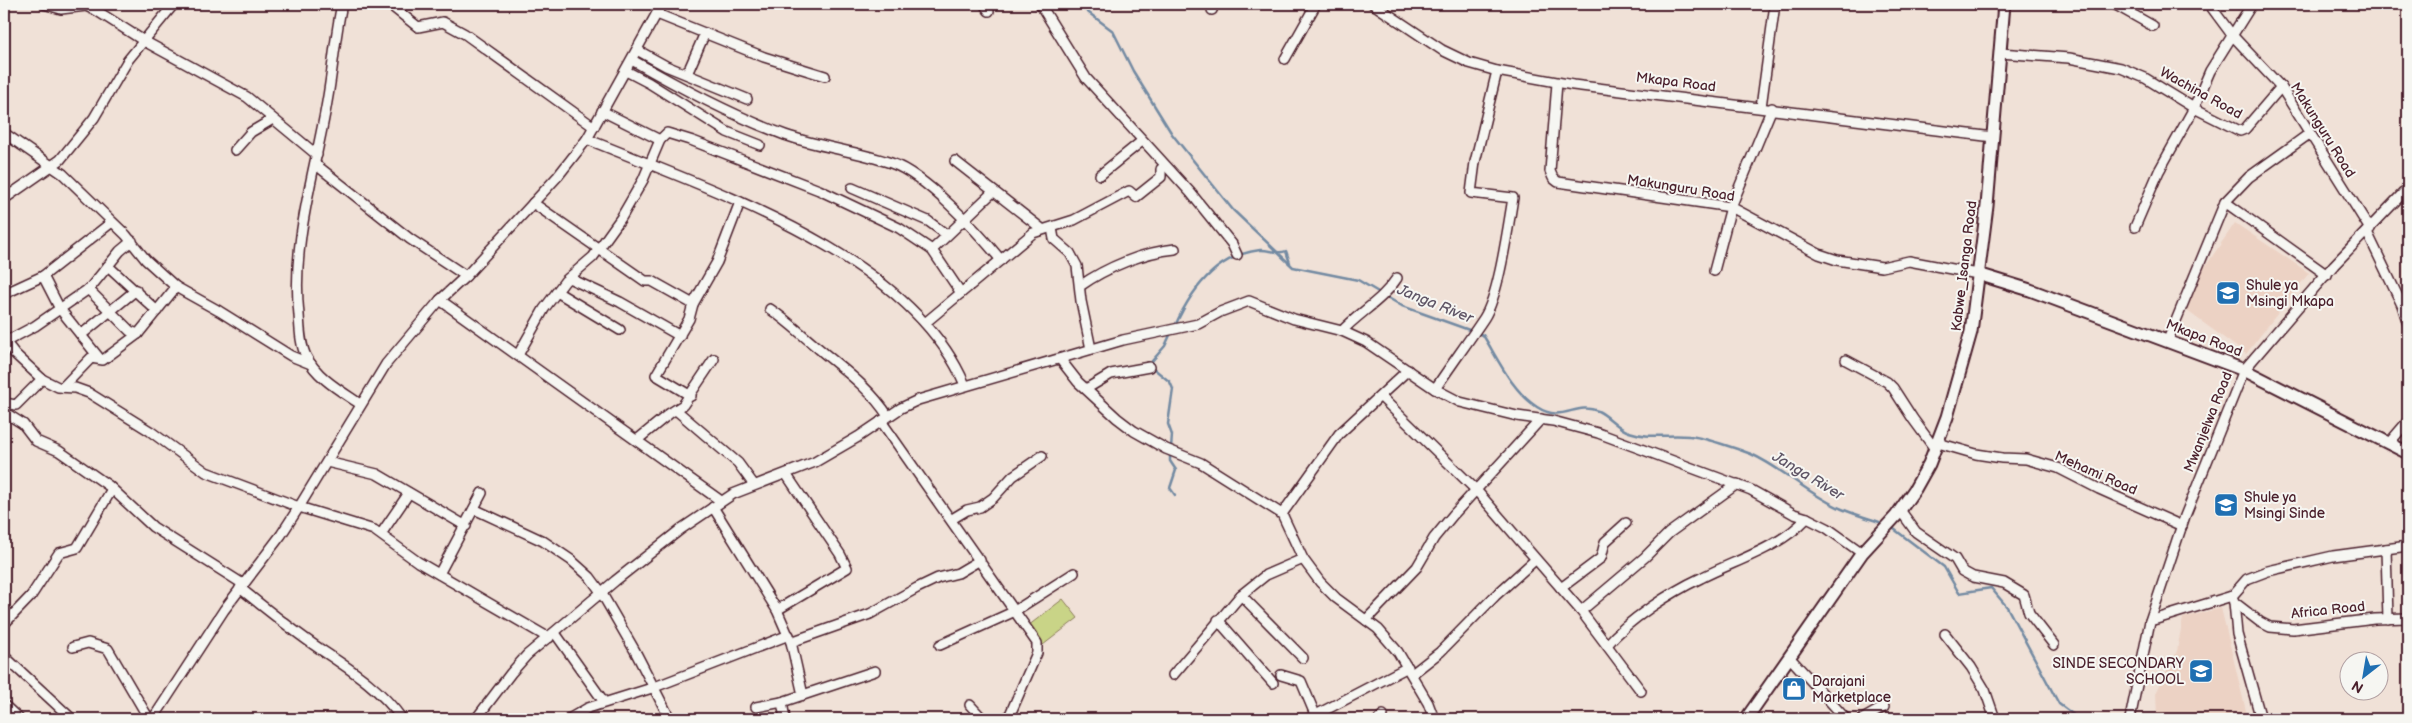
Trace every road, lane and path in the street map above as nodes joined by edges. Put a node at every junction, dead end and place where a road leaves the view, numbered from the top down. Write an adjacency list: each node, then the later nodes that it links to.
1 (44, 4): 18 (street)
2 (174, 4): 18 (street)
3 (342, 4): 44 (street)
4 (389, 4): 35 (street)
5 (662, 4): 14 (street)
6 (1040, 4): 41 (street)
7 (1316, 4): 21 (street)
8 (1373, 4): 24 (street, Mkapa Road)
9 (1775, 4): 30 (street)
10 (2004, 4): 20 (street, Kabwe_Isanga Road)
11 (2115, 4): 15 (street)
12 (2209, 4): 17 (street, Makunguru Road)
13 (2252, 4): 17 (street)
14 (657, 14): 16 (street); 19 (street)
15 (2153, 26)
16 (705, 33): 25 (street); 26 (street)
17 (2232, 35): 28 (street, Makunguru Road); 32 (street)
18 (144, 41): 34 (street); 47 (street)
19 (637, 50): 22 (street); 25 (street)
20 (2000, 53): 32 (street, Wachina Road); 38 (street, Kabwe_Isanga Road)
21 (1285, 59)
22 (632, 60): 23 (street); 58 (street)
23 (626, 71): 33 (street); 42 (street)
24 (1497, 71): 27 (street, Mkapa Road); 115 (street)
25 (687, 74): 29 (street)
26 (825, 76)
27 (1557, 83): 30 (street, Mkapa Road); 57 (street, Makunguru Road)
28 (2281, 87): 32 (street, Wachina Road); 37 (street, Makunguru Road)
29 (747, 99)
30 (1761, 107): 31 (street, Mkapa Road)
31 (1772, 108): 38 (street, Mkapa Road); 57 (street)
32 (2194, 108): 60 (street)
33 (602, 111): 35 (street); 40 (street)
34 (273, 119): 43 (street); 44 (street)
35 (594, 127): 39 (street)
36 (4, 133): 47 (street)
37 (2309, 134): 55 (street); 63 (street, Makunguru Road)
38 (1993, 137): 73 (street, Kabwe_Isanga Road)
39 (587, 139): 46 (street); 56 (street)
40 (660, 140): 46 (street); 68 (street)
41 (1142, 140): 48 (street); 49 (street)
42 (760, 145)
43 (235, 150)
44 (316, 160): 76 (street); 107 (street)
45 (955, 162): 52 (street)
46 (650, 165): 54 (street); 66 (street)
47 (53, 166): 53 (street); 59 (street)
48 (1165, 166): 61 (street); 69 (street)
49 (1100, 176)
50 (852, 188): 64 (street)
51 (2408, 188): 63 (street, Mwanjelwa Road)
52 (993, 192): 58 (street); 62 (street)
53 (4, 199)
54 (740, 202): 87 (street); 92 (street)
55 (2225, 202): 74 (street); 99 (street)
56 (533, 203): 66 (street); 76 (street)
57 (1731, 207): 72 (street); 73 (street, Makunguru Road)
58 (965, 221): 64 (street); 70 (street)
59 (112, 222): 65 (street); 75 (street)
60 (2135, 227)
61 (1052, 228): 62 (street); 79 (street)
62 (1042, 229): 70 (street)
63 (2368, 230): 74 (street, Mwanjelwa Road); 93 (street, Makunguru Road)
64 (947, 235): 68 (street)
65 (132, 241): 71 (street); 80 (street)
66 (598, 249): 77 (street); 87 (street)
67 (1175, 249): 79 (street)
68 (932, 250): 84 (street)
69 (1237, 255)
70 (1001, 260): 84 (street)
71 (108, 266): 81 (street); 82 (street)
72 (1714, 271)
73 (1978, 274): 99 (street, Mkapa Road); 127 (street, Kabwe_Isanga Road)
74 (2327, 275): 110 (street, Mwanjelwa Road)
75 (43, 276): 85 (street); 88 (street)
76 (466, 276): 86 (street)
77 (569, 278): 83 (street); 98 (street)
78 (1397, 278): 95 (street)
79 (1080, 286): 101 (street)
80 (176, 287): 90 (street); 107 (street)
81 (88, 289): 88 (street); 91 (street)
82 (136, 290): 90 (street); 91 (street)
83 (557, 292): 94 (street); 102 (street)
84 (961, 293): 92 (street)
85 (4, 294)
86 (440, 300): 102 (street); 119 (street)
87 (693, 304): 98 (street)
88 (60, 309): 97 (street); 100 (street)
89 (770, 309): 122 (street)
90 (156, 311): 96 (street)
91 (112, 312): 96 (street); 97 (street)
92 (925, 323): 112 (street)
93 (2408, 324)
94 (620, 330)
95 (1342, 331): 101 (street); 109 (street)
96 (138, 334): 104 (street)
97 (81, 335): 104 (street)
98 (680, 336): 116 (street)
99 (2168, 340): 110 (street, Mkapa Road)
100 (4, 341): 111 (street)
101 (1090, 349): 103 (street)
102 (518, 355): 125 (street)
103 (1060, 358): 112 (street); 114 (street)
104 (100, 359): 113 (street)
105 (714, 359): 116 (street)
106 (1846, 360): 127 (street)
107 (312, 364): 119 (street)
108 (1149, 366): 114 (street)
109 (1408, 370): 115 (street); 117 (street)
110 (2244, 370): 126 (street, Mkapa Road); 148 (street, Mwanjelwa Road)
111 (42, 379): 113 (street); 118 (street)
112 (965, 385): 122 (street)
113 (63, 387): 139 (street)
114 (1086, 389): 143 (street)
115 (1435, 389): 123 (street)
116 (691, 396): 120 (street)
117 (1381, 396): 135 (street); 143 (street)
118 (4, 404)
119 (360, 404): 130 (street)
120 (676, 410): 125 (street); 133 (street)
121 (4, 412): 134 (street)
122 (885, 419): 131 (street); 145 (street)
123 (1541, 419): 132 (street); 135 (street)
124 (2408, 421): 126 (street)
125 (638, 440): 138 (street)
126 (2390, 442): 128 (street, Mkapa Road)
127 (1937, 446): 142 (street, Kabwe_Isanga Road); 148 (street, Mehami Road)
128 (2408, 453)
129 (1042, 456): 145 (street)
130 (327, 462): 136 (street); 139 (street)
131 (786, 474): 133 (street); 163 (street)
132 (1737, 484): 144 (street); 164 (street)
133 (754, 485): 138 (street)
134 (112, 489): 158 (street); 171 (street)
135 (1476, 490): 155 (street); 169 (street)
136 (409, 493): 147 (street); 149 (street)
137 (482, 493): 141 (street)
138 (721, 500): 140 (street)
139 (299, 507): 149 (street); 158 (street)
140 (713, 507): 160 (street); 163 (street)
141 (474, 509): 147 (street); 160 (street)
142 (1898, 513): 152 (street, Kabwe_Isanga Road); 177 (street)
143 (1282, 514): 153 (street)
144 (1807, 518): 152 (street); 176 (street)
145 (952, 519): 154 (street)
146 (1626, 523): 159 (street)
147 (466, 526): 157 (street)
148 (2182, 526): 170 (street, Mwanjelwa Road)
149 (381, 534): 157 (street)
150 (2408, 546): 151 (street)
151 (2386, 549): 162 (street); 167 (street)
152 (1862, 553): 181 (street, Kabwe_Isanga Road)
153 (1303, 558): 161 (street); 169 (street)
154 (980, 560): 165 (street); 174 (street)
155 (1535, 560): 159 (street); 182 (street)
156 (1074, 572): 165 (street)
157 (439, 574): 173 (street)
158 (241, 586): 201 (street); 202 (street)
159 (1561, 588): 164 (street)
160 (602, 592): 173 (street); 187 (street)
161 (1240, 595): 168 (street); 180 (street)
162 (2233, 599): 167 (street, Africa Road); 170 (street); 214 (street)
163 (777, 610): 174 (street)
164 (1581, 611): 176 (street)
165 (1013, 612): 175 (street); 208 (street)
166 (2408, 618): 167 (street, Africa Road)
167 (2388, 619)
168 (1218, 620): 185 (street); 186 (street)
169 (1366, 620): 182 (street)
170 (2150, 621): 213 (street, Mwanjelwa Road)
171 (4, 624)
172 (1945, 634): 212 (street)
173 (552, 636): 190 (street); 203 (street)
174 (790, 639): 187 (street); 189 (street)
175 (940, 645)
176 (1607, 645): 188 (street)
177 (2054, 645)
178 (73, 647): 200 (street)
179 (4, 656): 199 (street)
180 (1303, 658)
181 (1790, 658): 197 (street, Kabwe_Isanga Road); 210 (street)
182 (1410, 670): 196 (street); 209 (street)
183 (876, 671): 189 (street)
184 (1282, 675): 196 (street)
185 (1173, 676)
186 (1273, 683)
187 (652, 688): 190 (street); 205 (street)
188 (1641, 691)
189 (803, 695): 191 (street)
190 (604, 702): 204 (street)
191 (782, 702): 194 (street); 206 (street)
192 (4, 705): 198 (street)
193 (970, 705): 207 (street)
194 (756, 707)
195 (1884, 708): 211 (street)
196 (1313, 718)
197 (1750, 718)
198 (19, 719)
199 (72, 719)
200 (149, 719)
201 (153, 719)
202 (402, 719)
203 (476, 719)
204 (569, 719)
205 (670, 719)
206 (785, 719)
207 (983, 719)
208 (1008, 719)
209 (1434, 719)
210 (1846, 719)
211 (1863, 719)
212 (1995, 719)
213 (2130, 719)
214 (2261, 719)

